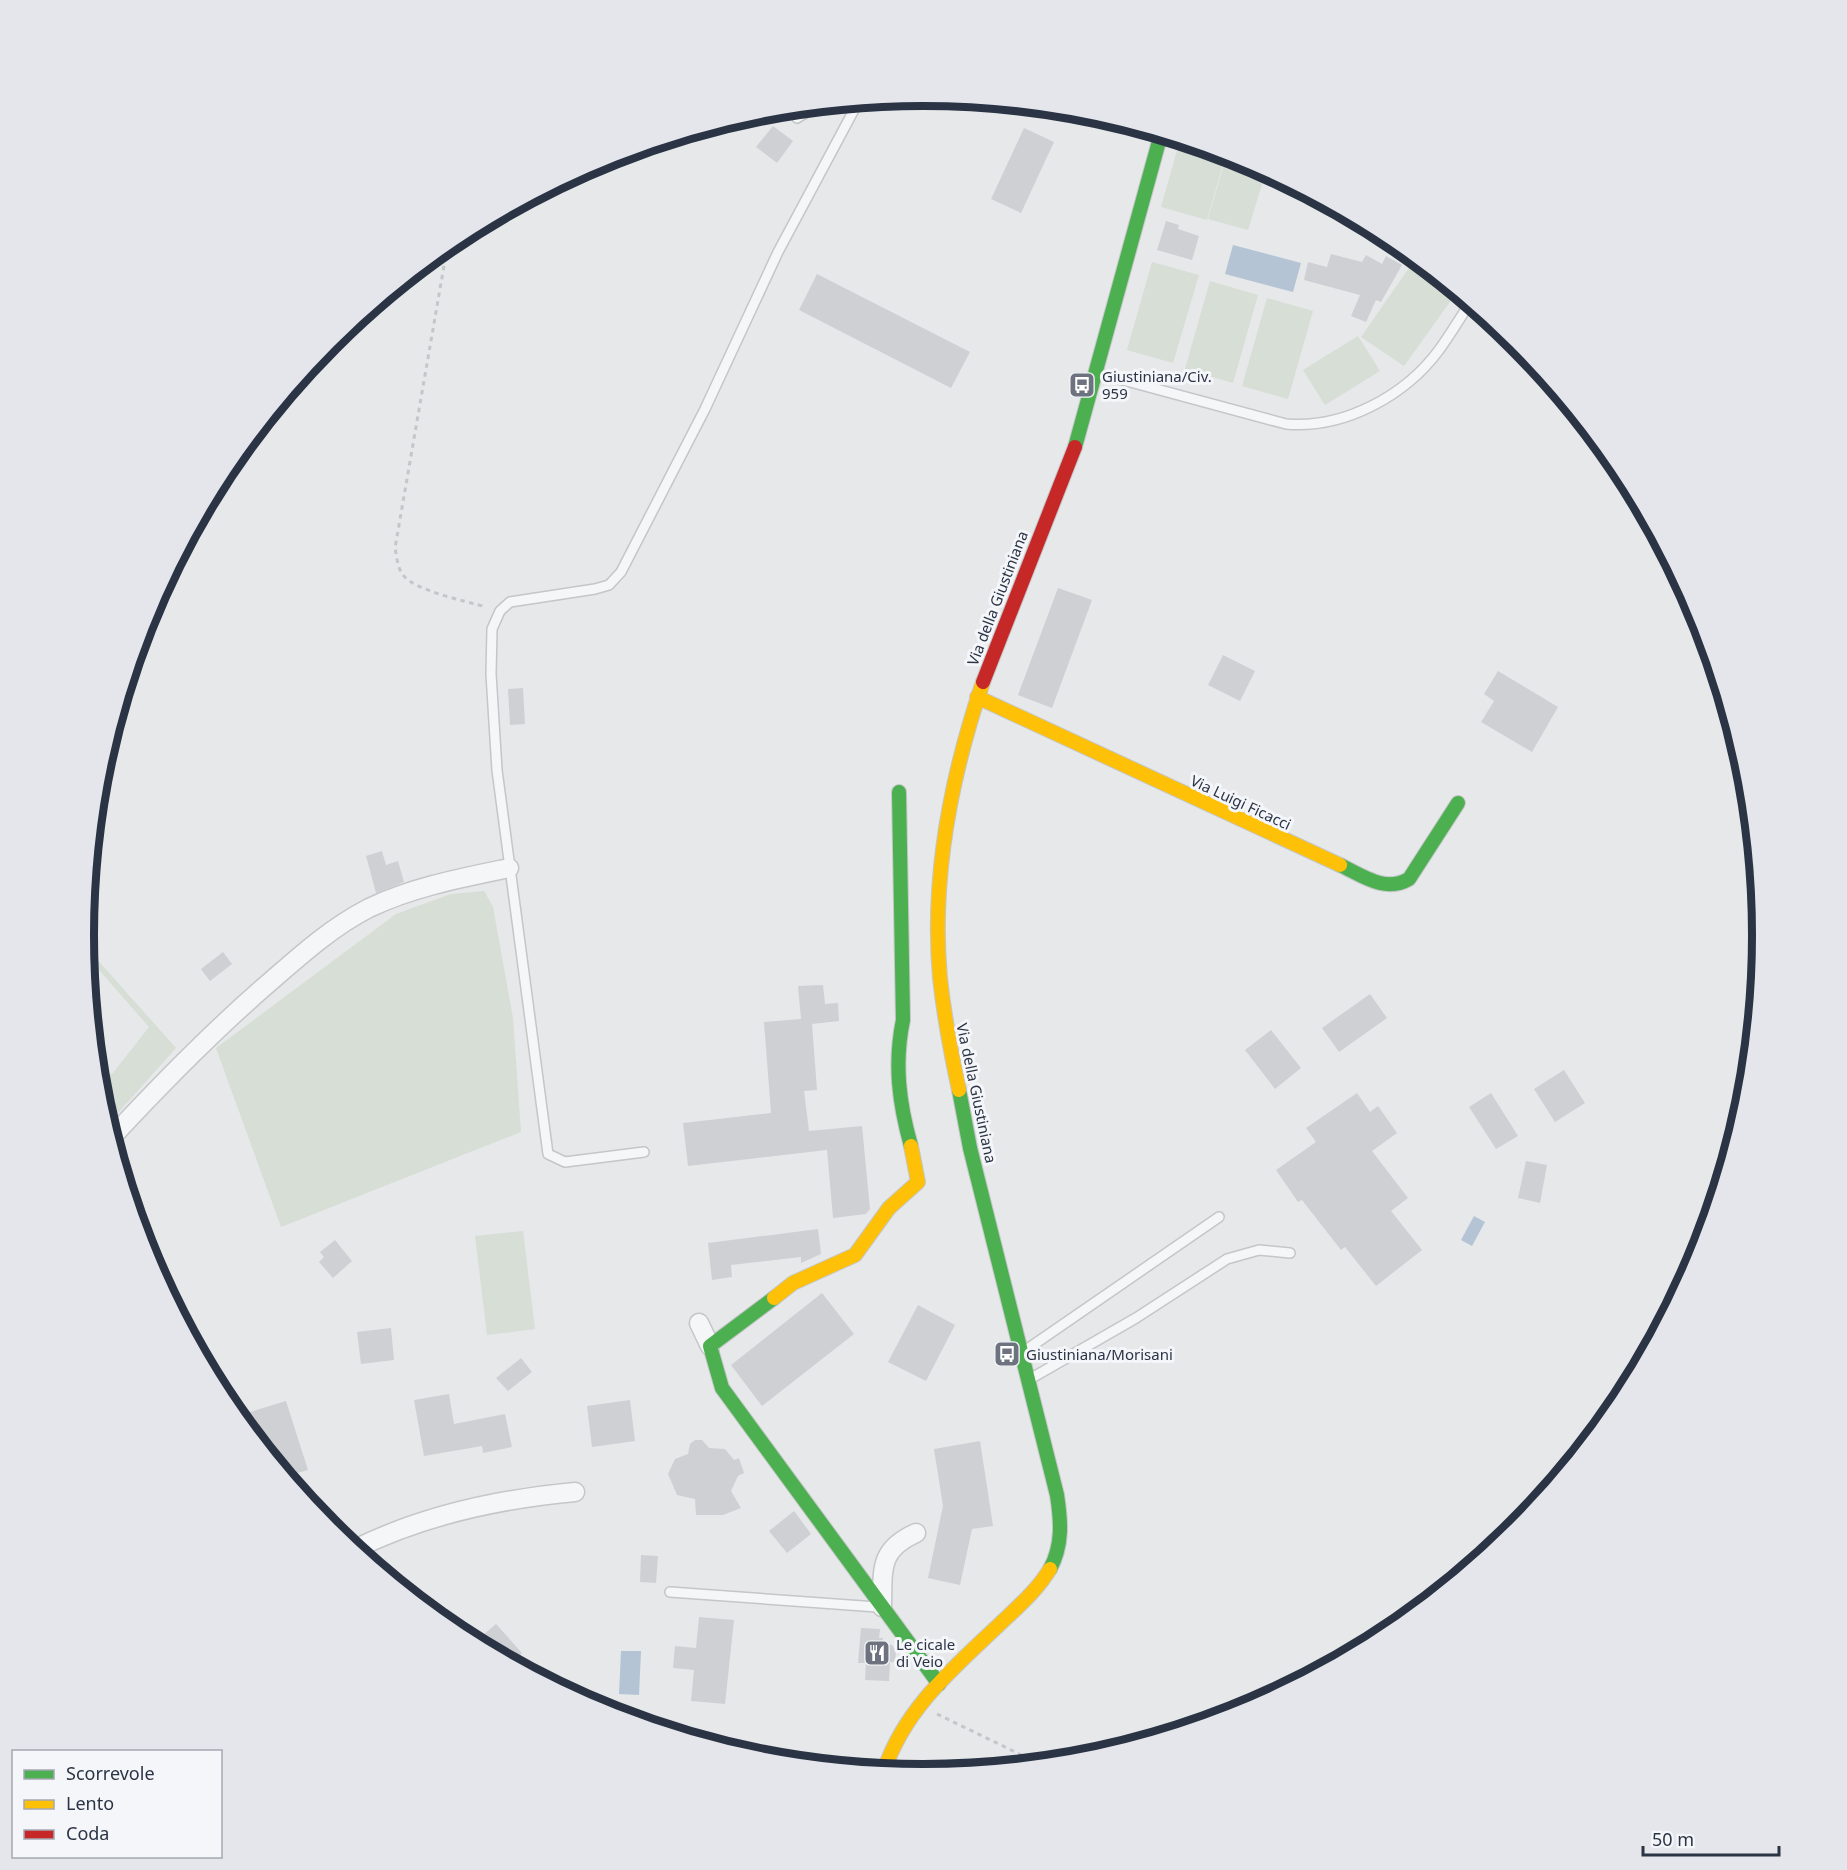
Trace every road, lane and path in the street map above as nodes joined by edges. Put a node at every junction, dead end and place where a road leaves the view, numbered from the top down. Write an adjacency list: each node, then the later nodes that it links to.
1 (854, 109): 8 (lane)
2 (802, 115): 3 (lane)
3 (797, 118)
4 (1159, 140): 7 (street, Via della Giustiniana)
5 (445, 259): 8 (path)
6 (1466, 309): 7 (lane)
7 (1097, 373): 9 (street, Via della Giustiniana)
8 (500, 611): 12 (lane)
9 (977, 697): 11 (street, Via Luigi Ficacci); 19 (street, Via della Giustiniana)
10 (899, 792): 18 (street)
11 (1458, 803)
12 (509, 868): 13 (street); 14 (lane)
13 (118, 1130)
14 (644, 1152)
15 (1219, 1217): 19 (lane)
16 (1290, 1253): 20 (lane)
17 (699, 1323): 18 (street)
18 (710, 1346): 25 (street)
19 (1023, 1352): 20 (street, Via della Giustiniana)
20 (1030, 1379): 26 (street, Via della Giustiniana)
21 (574, 1492): 23 (street)
22 (916, 1533): 25 (street)
23 (363, 1545)
24 (670, 1592): 25 (lane)
25 (882, 1607): 26 (street)
26 (939, 1684): 27 (street, Via della Giustiniana)
27 (920, 1705): 28 (path); 29 (street, Via della Giustiniana)
28 (1027, 1757)
29 (887, 1763)

